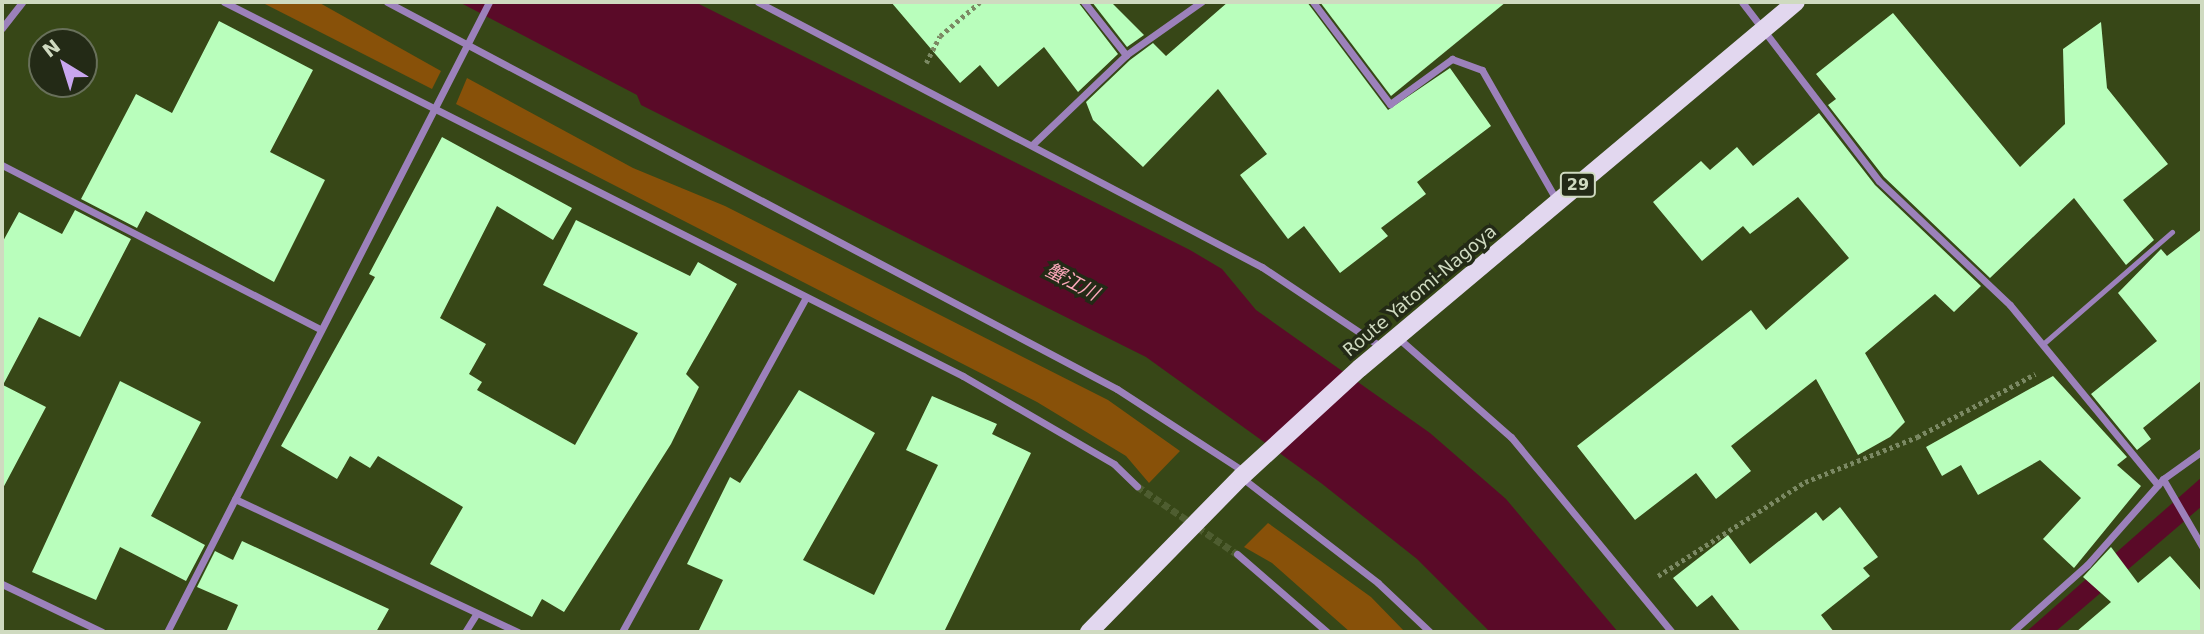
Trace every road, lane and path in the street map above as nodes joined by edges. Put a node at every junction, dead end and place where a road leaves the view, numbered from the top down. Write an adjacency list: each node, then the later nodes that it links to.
1 (22, 2): 12 (street)
2 (224, 2): 17 (street)
3 (387, 2): 14 (street)
4 (489, 2): 14 (street)
5 (758, 2): 16 (street)
6 (980, 2): 16 (path)
7 (1084, 2): 15 (street)
8 (1201, 2): 15 (street)
9 (1313, 2): 20 (street)
10 (1742, 2): 13 (street)
11 (1796, 2): 13 (main road, Route Yatomi-Nagoya / 29)
12 (2, 28)
13 (1764, 28): 20 (main road, Route Yatomi-Nagoya / 29); 25 (street)
14 (466, 43): 17 (street); 28 (street)
15 (1126, 55): 18 (street)
16 (916, 83): 18 (street)
17 (430, 109): 22 (street); 23 (street)
18 (1033, 144): 24 (street)
19 (2, 165): 23 (street)
20 (1558, 201): 24 (main road, Route Yatomi-Nagoya / 29)
21 (2172, 232): 25 (lane)
22 (806, 297): 30 (street); 41 (street)
23 (320, 329): 31 (street)
24 (1390, 343): 28 (main road, Route Yatomi-Nagoya / 29); 35 (street)
25 (2043, 344): 26 (street)
26 (2057, 362): 29 (street); 35 (path)
27 (2202, 451): 29 (street)
28 (1243, 475): 42 (main road, Route Yatomi-Nagoya / 29); 44 (street)
29 (2160, 482): 32 (street); 46 (street)
30 (1137, 486)
31 (235, 499): 36 (street); 38 (street)
32 (2202, 546)
33 (1237, 554): 43 (street)
34 (2, 584): 37 (street)
35 (1637, 590): 45 (street)
36 (477, 613): 39 (street); 40 (street)
37 (102, 632)
38 (166, 632)
39 (465, 632)
40 (518, 632)
41 (622, 632)
42 (1089, 632)
43 (1327, 632)
44 (1430, 632)
45 (1672, 632)
46 (2012, 632)

